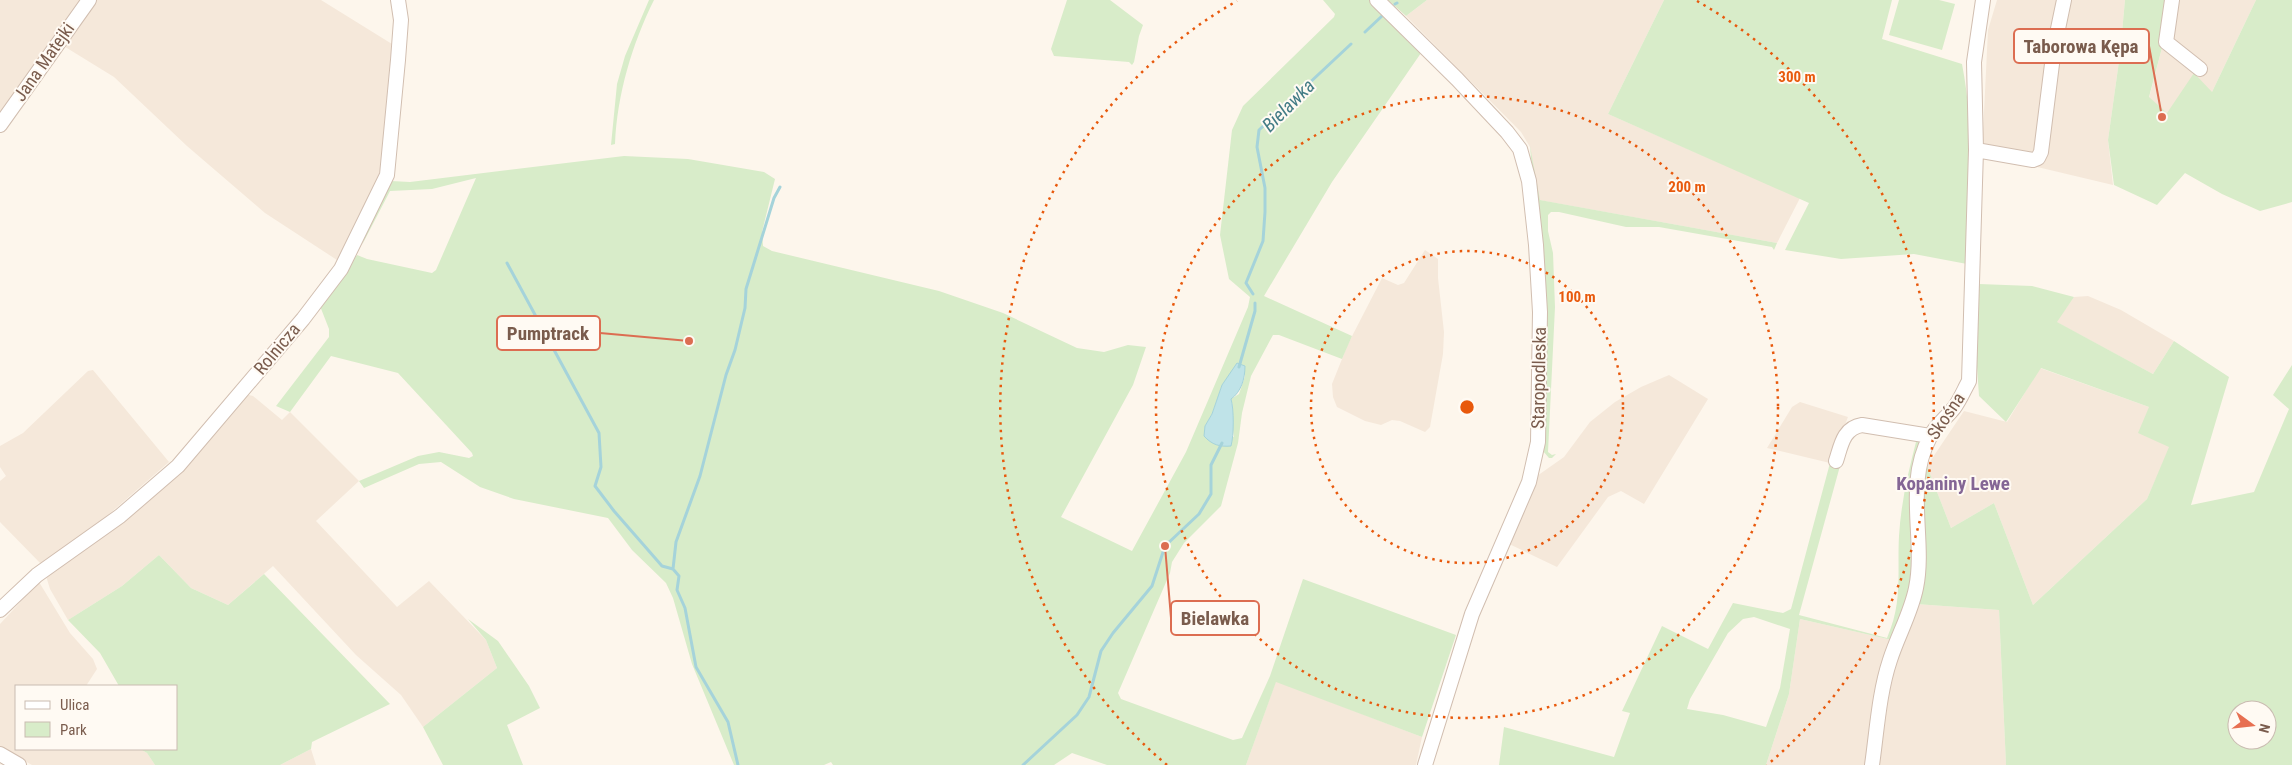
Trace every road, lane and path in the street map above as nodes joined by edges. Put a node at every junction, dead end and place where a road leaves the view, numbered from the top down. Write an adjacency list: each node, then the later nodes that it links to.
1 (89, 0): 8 (street, Jana Matejki)
2 (398, 0): 12 (street, Rolnicza)
3 (1377, 0): 15 (street, Staropodleska)
4 (1983, 0): 9 (street, Skośna)
5 (2064, 0): 9 (street)
6 (2172, 0): 7 (street)
7 (2200, 69)
8 (0, 124)
9 (1976, 150): 10 (street, Skośna)
10 (1930, 436): 11 (street); 16 (street, Skośna)
11 (1836, 461)
12 (0, 610)
13 (0, 754): 14 (street)
14 (18, 765)
15 (1425, 765)
16 (1872, 765)

